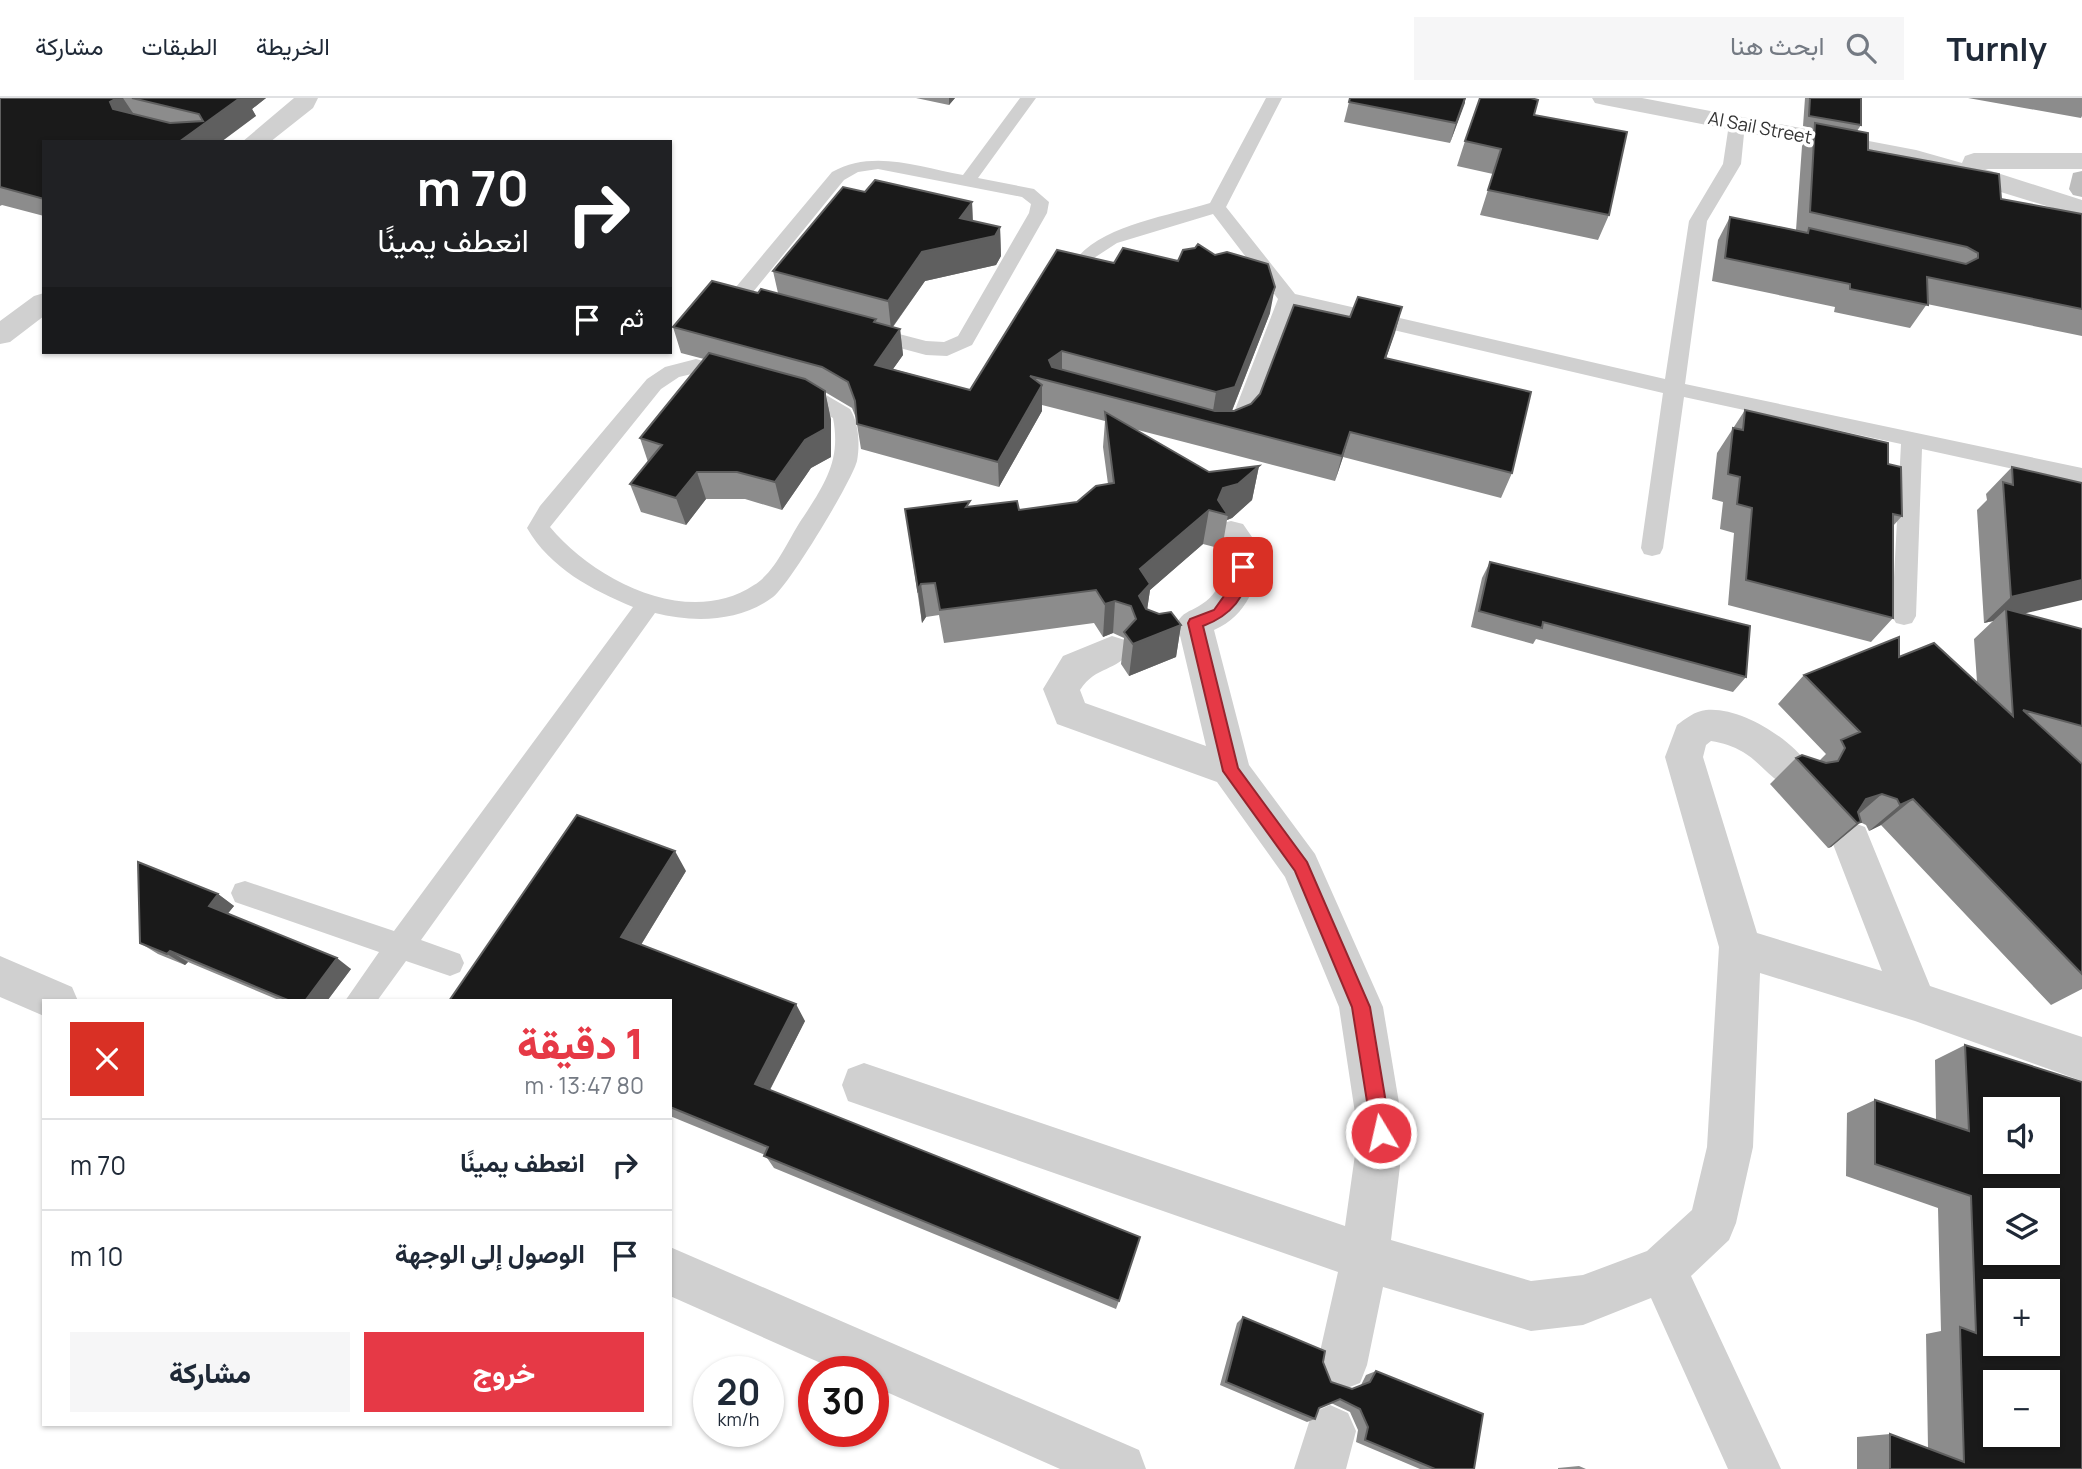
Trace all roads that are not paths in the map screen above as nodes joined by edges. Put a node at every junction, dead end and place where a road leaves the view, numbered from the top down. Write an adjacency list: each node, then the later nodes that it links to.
1 (306, 98): 6 (street)
2 (1028, 98): 10 (lane)
3 (1274, 98): 12 (lane)
4 (1604, 98): 5 (street, Al Sail Street)
5 (1737, 124): 7 (street, Al Sail Street); 18 (lane)
6 (257, 140)
7 (1916, 158): 8 (street, Al Sail Street); 13 (street, Al Sail Street)
8 (2082, 160)
9 (2082, 179): 11 (main road)
10 (968, 180): 10 (lane)
11 (2082, 189)
12 (1217, 207): 14 (lane); 15 (lane)
13 (2082, 209)
14 (1079, 268)
15 (1289, 299): 18 (lane); 19 (lane)
16 (42, 304): 17 (street)
17 (0, 335)
18 (1673, 388): 20 (lane); 23 (lane)
19 (1199, 424)
20 (1912, 440): 21 (lane); 25 (lane)
21 (2082, 476)
22 (1231, 533): 27 (street)
23 (1652, 548)
24 (649, 604): 24 (lane); 31 (lane)
25 (1904, 617)
26 (1112, 650): 27 (street)
27 (1231, 771): 40 (street)
28 (1795, 774): 32 (street)
29 (1851, 839): 37 (street)
30 (245, 893): 31 (lane)
31 (397, 946): 33 (lane); 36 (lane)
32 (1740, 947): 37 (street); 41 (street)
33 (450, 963)
34 (0, 976): 35 (street)
35 (52, 999)
36 (361, 999)
37 (1915, 1001): 38 (street)
38 (2082, 1059)
39 (864, 1085): 40 (street)
40 (1365, 1257): 41 (street); 43 (street)
41 (1663, 1269): 45 (street)
42 (672, 1272): 44 (street)
43 (1342, 1365)
44 (1120, 1469)
45 (1755, 1469)

